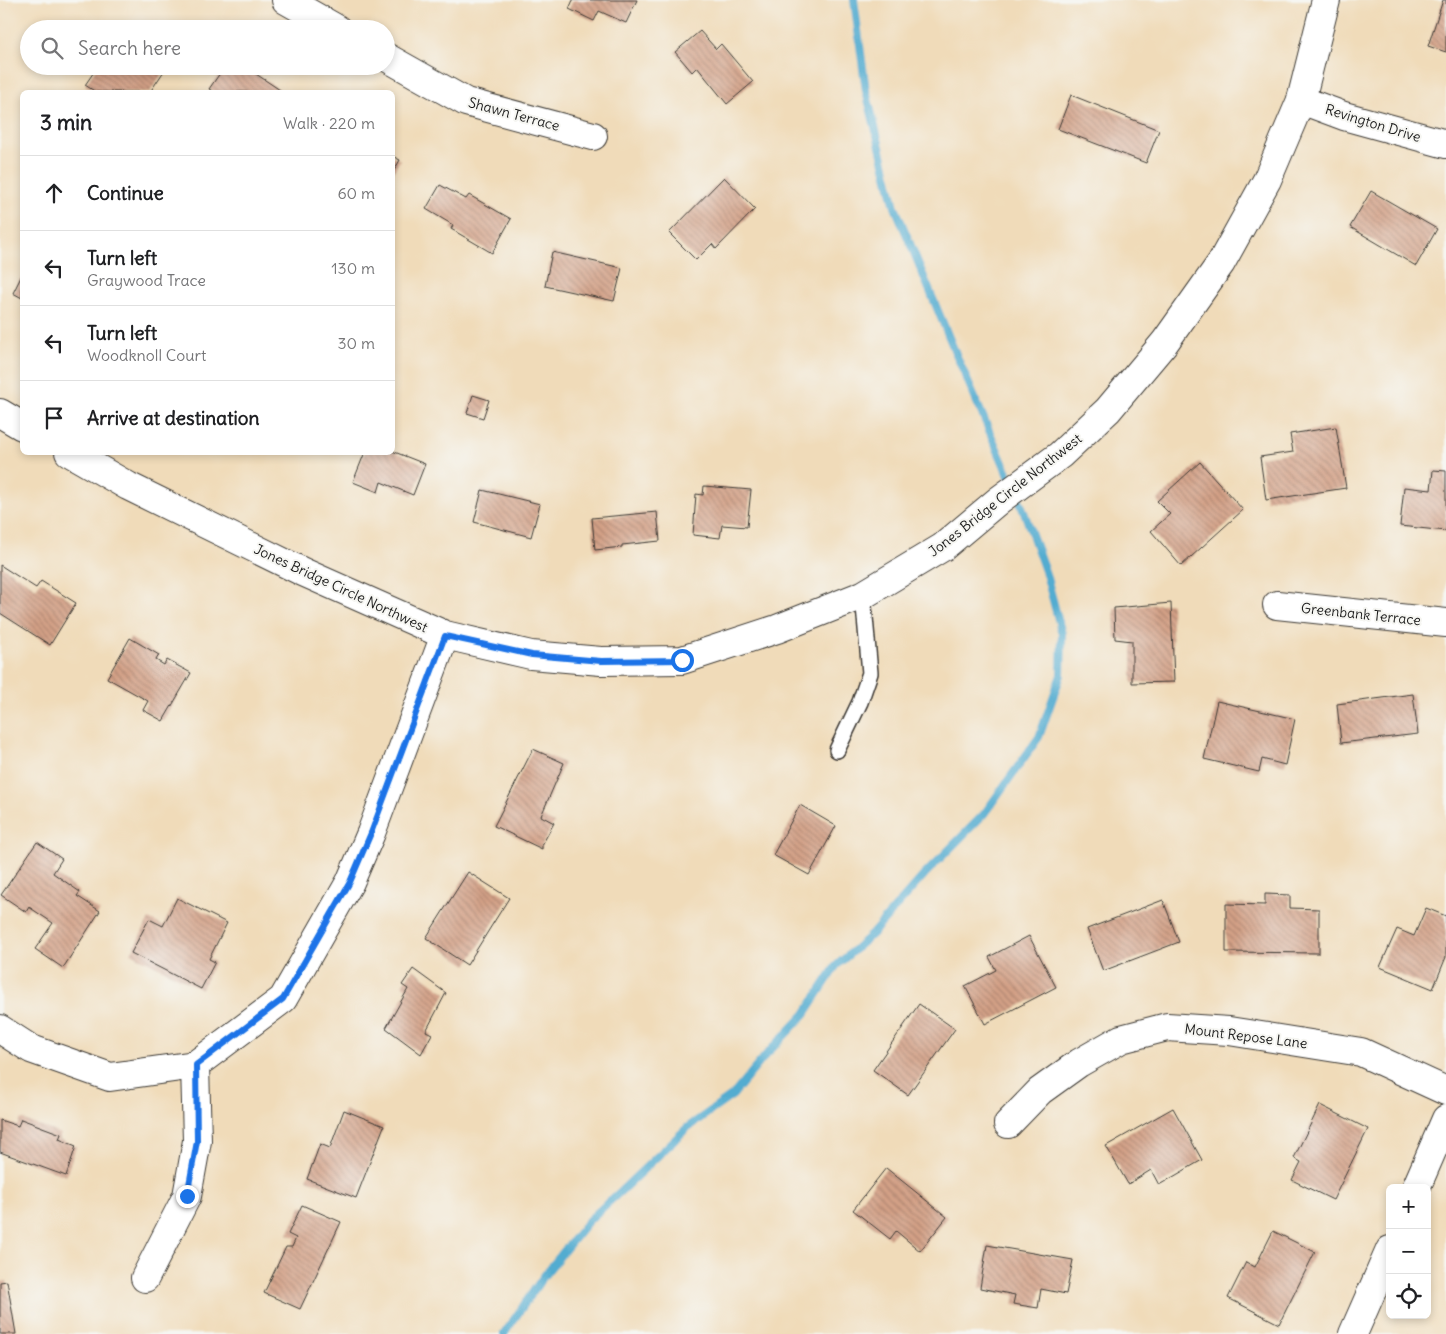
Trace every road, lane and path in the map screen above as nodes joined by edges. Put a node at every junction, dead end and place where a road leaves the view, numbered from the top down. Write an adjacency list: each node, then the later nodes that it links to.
1 (286, 0): 3 (street)
2 (1326, 0): 5 (street, Jones Bridge Circle Northwest)
3 (321, 20)
4 (395, 62): 6 (street, Shawn Terrace)
5 (1301, 100): 7 (street, Revington Drive); 11 (street, Jones Bridge Circle Northwest)
6 (593, 136)
7 (1446, 144)
8 (0, 413): 9 (street)
9 (20, 425)
10 (74, 455): 14 (street, Jones Bridge Circle Northwest)
11 (863, 595): 14 (street, Jones Bridge Circle Northwest); 15 (lane)
12 (1277, 605): 13 (street, Greenbank Terrace)
13 (1446, 623)
14 (445, 636): 17 (street)
15 (837, 750)
16 (0, 1029): 17 (street)
17 (196, 1065): 23 (street)
18 (1446, 1090): 20 (street, Mount Repose Lane)
19 (1446, 1120): 21 (street)
20 (1008, 1124)
21 (1418, 1184)
22 (1386, 1259): 24 (street)
23 (145, 1278)
24 (1353, 1334)

